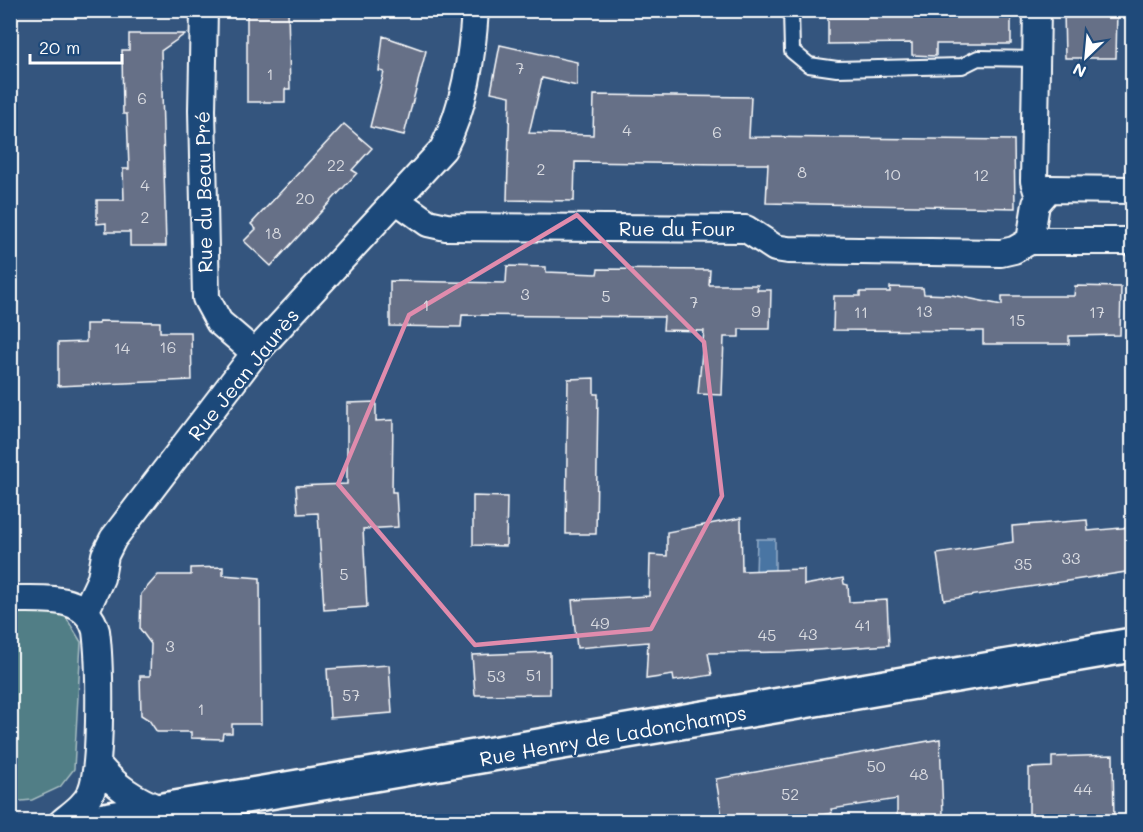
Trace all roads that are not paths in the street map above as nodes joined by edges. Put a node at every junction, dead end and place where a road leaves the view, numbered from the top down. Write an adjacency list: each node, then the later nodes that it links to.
1 (204, 10): 11 (street, Rue du Beau Pré)
2 (475, 10): 8 (street, Rue Jean Jaurès)
3 (791, 10): 5 (lane)
4 (1036, 10): 5 (street)
5 (1036, 59): 7 (street)
6 (1132, 190): 7 (street)
7 (1039, 197): 9 (street)
8 (396, 200): 9 (street, Rue du Four); 11 (street, Rue Jean Jaurès)
9 (1030, 241): 10 (street, Rue du Four)
10 (1132, 241)
11 (255, 353): 13 (street, Rue Jean Jaurès)
12 (10, 599): 13 (street)
13 (86, 610): 15 (street)
14 (1132, 645): 16 (street, Rue Henry de Ladonchamps)
15 (97, 764): 16 (street); 17 (street)
16 (162, 810): 18 (street, Rue Henry de Ladonchamps)
17 (62, 822)
18 (93, 822)

